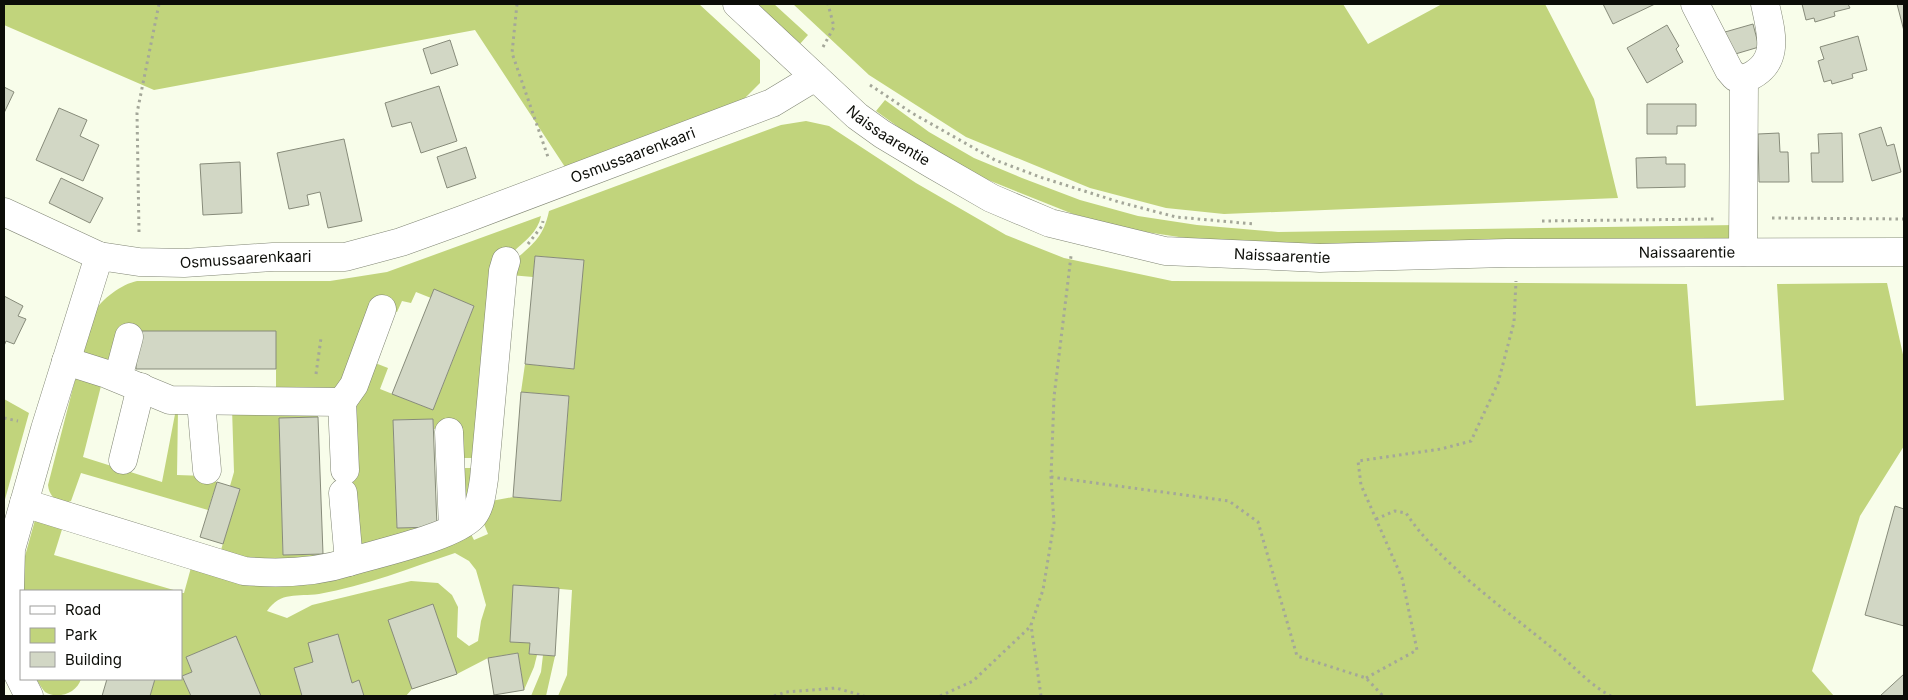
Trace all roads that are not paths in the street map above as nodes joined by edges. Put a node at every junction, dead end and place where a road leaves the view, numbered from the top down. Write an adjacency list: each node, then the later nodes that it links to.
1 (736, 4): 4 (street, Naissaarentie)
2 (1694, 4): 5 (street)
3 (1765, 4): 5 (street)
4 (810, 72): 7 (street, Naissaarentie); 9 (street, Osmussaarenkaari)
5 (1744, 79): 7 (street)
6 (4, 212): 9 (street, Osmussaarenkaari)
7 (1743, 252): 8 (street, Naissaarentie)
8 (1904, 252)
9 (99, 256): 13 (street)
10 (506, 261): 21 (street)
11 (382, 309): 16 (street)
12 (129, 337): 14 (street)
13 (66, 362): 14 (street); 20 (street)
14 (130, 383): 15 (street); 18 (street)
15 (201, 402): 16 (street); 19 (street)
16 (333, 402): 22 (street)
17 (449, 432): 21 (street)
18 (123, 460)
19 (207, 470)
20 (24, 503): 22 (street); 23 (street)
21 (453, 528): 22 (street)
22 (349, 562)
23 (20, 679)
24 (21, 680): 25 (street)
25 (28, 696)

